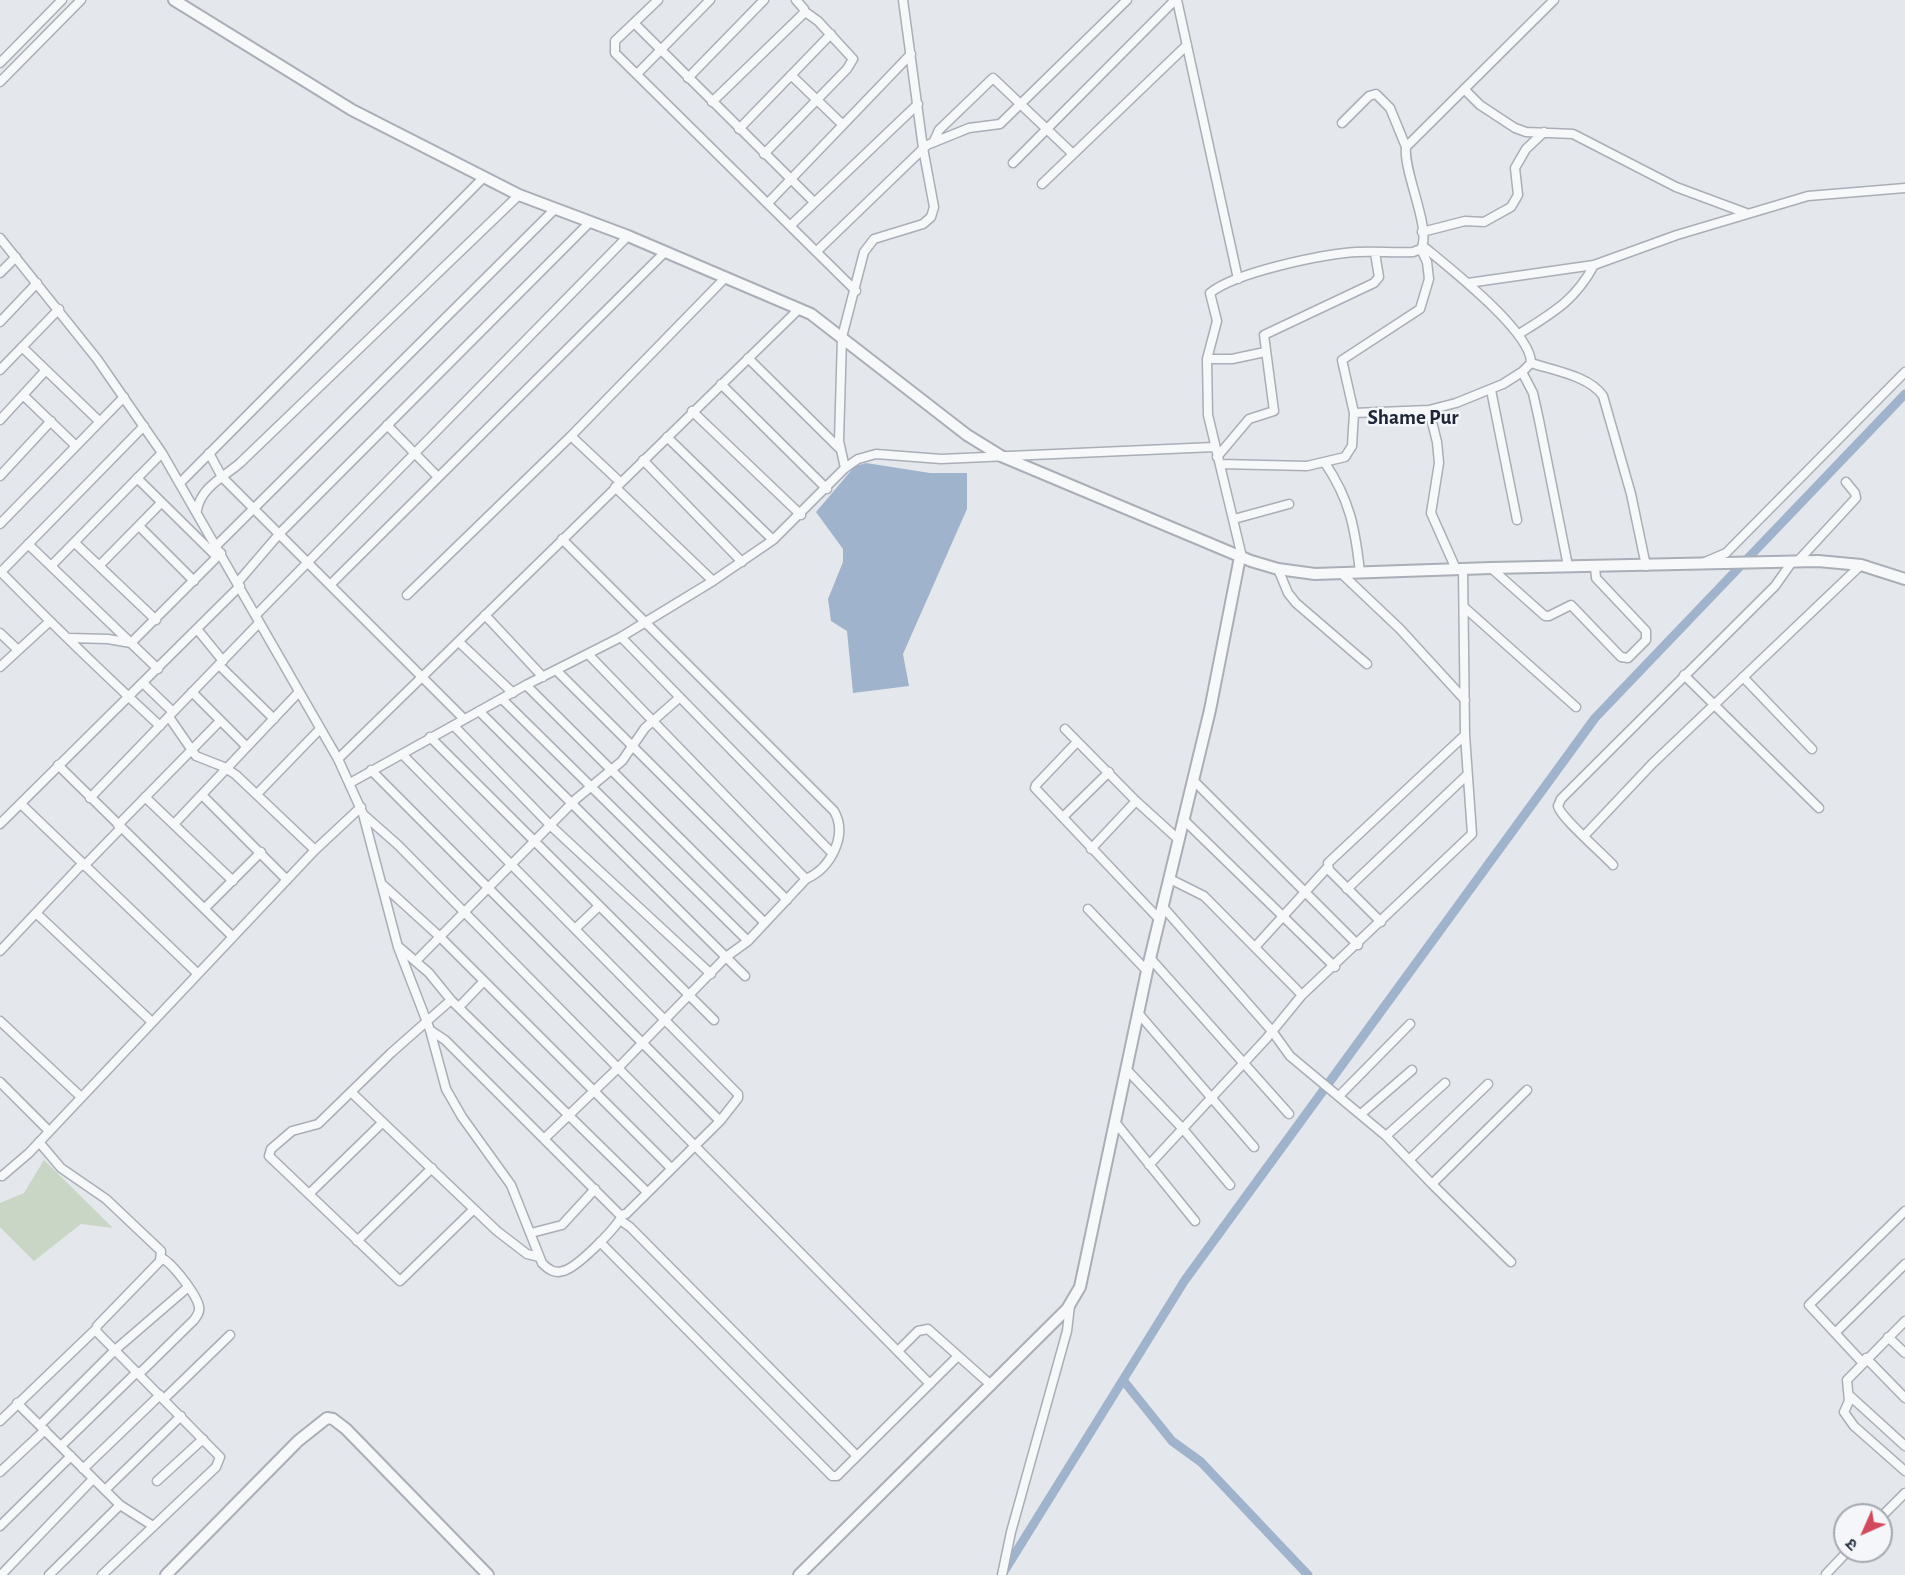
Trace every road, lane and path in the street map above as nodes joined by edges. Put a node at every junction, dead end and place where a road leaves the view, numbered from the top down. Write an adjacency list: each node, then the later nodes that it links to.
1 (62, 0): 18 (street)
2 (81, 0): 22 (street)
3 (174, 0): 39 (street)
4 (658, 0): 13 (street)
5 (710, 0): 16 (street)
6 (764, 0): 21 (street)
7 (796, 0): 12 (street)
8 (903, 0): 17 (street)
9 (1127, 0): 26 (street)
10 (1176, 0): 15 (street); 31 (street)
11 (1554, 0): 23 (street)
12 (804, 11): 14 (street); 25 (street)
13 (634, 23): 16 (street); 19 (street)
14 (831, 34): 20 (street); 24 (street)
15 (1187, 45): 37 (street); 61 (street)
16 (660, 50): 19 (street); 21 (street)
17 (911, 54): 27 (street); 29 (street)
18 (0, 63)
19 (637, 74): 45 (street)
20 (791, 75): 24 (street); 30 (street)
21 (688, 78): 25 (street)
22 (0, 82)
23 (1464, 88): 32 (street); 34 (street)
24 (816, 100): 29 (street); 36 (street)
25 (712, 102): 30 (street)
26 (1021, 103): 31 (street); 33 (street); 33 (street)
27 (918, 104): 35 (street); 44 (street)
28 (1342, 123): 34 (street)
29 (843, 125): 40 (street)
30 (739, 129): 36 (street)
31 (1048, 129): 37 (street); 38 (street)
32 (1544, 132): 47 (street); 50 (street)
33 (934, 141): 35 (street)
34 (1407, 147): 50 (street)
35 (923, 148): 54 (street); 64 (street)
36 (764, 153): 40 (street)
37 (1073, 154): 41 (street)
38 (1013, 163)
39 (484, 177): 43 (street); 98 (street)
40 (790, 180): 44 (street); 45 (street)
41 (1042, 184)
42 (1905, 188): 47 (street)
43 (519, 195): 46 (street); 105 (street)
44 (814, 202): 49 (street)
45 (768, 203): 49 (street)
46 (555, 209): 48 (street); 114 (street)
47 (1747, 213): 58 (street)
48 (590, 222): 51 (street); 89 (street)
49 (791, 225): 54 (street)
50 (1422, 232): 53 (street)
51 (628, 236): 55 (street); 96 (street)
52 (0, 238): 57 (street)
53 (1422, 248): 56 (street); 63 (street); 85 (street)
54 (817, 251): 64 (street)
55 (665, 252): 60 (street); 106 (street)
56 (1376, 253): 61 (street); 71 (street)
57 (16, 256): 59 (street); 62 (street)
58 (1594, 265): 63 (street); 68 (street)
59 (0, 273)
60 (726, 277): 66 (street); 91 (street)
61 (1238, 279): 73 (street)
62 (37, 283): 65 (street); 67 (street)
63 (1468, 283): 68 (street)
64 (856, 291): 69 (street)
65 (59, 309): 70 (street); 82 (street)
66 (799, 309): 69 (street); 72 (street)
67 (0, 322)
68 (1519, 334): 74 (street)
69 (842, 337): 95 (street); 99 (street)
70 (22, 347): 75 (street); 76 (street)
71 (1265, 352): 73 (street); 101 (street)
72 (748, 358): 79 (street); 95 (street)
73 (1207, 359): 94 (street)
74 (1531, 363): 77 (street); 136 (street)
75 (0, 370)
76 (46, 370): 81 (street); 88 (street)
77 (1522, 372): 80 (street); 135 (street)
78 (1905, 372): 131 (street)
79 (721, 384): 84 (street); 111 (street)
80 (1491, 390): 83 (street); 119 (street)
81 (23, 395): 86 (street); 87 (street)
82 (124, 397): 88 (street); 90 (street)
83 (1429, 410): 85 (street); 138 (street)
84 (692, 411): 92 (street); 116 (street)
85 (1354, 413): 102 (street)
86 (0, 420)
87 (51, 421): 93 (street); 104 (street)
88 (99, 421): 93 (street)
89 (387, 425): 96 (street); 121 (street)
90 (144, 426): 97 (street); 125 (street)
91 (572, 436): 110 (street); 149 (street)
92 (667, 437): 100 (street); 123 (street)
93 (76, 446): 118 (street)
94 (1214, 447): 99 (street); 101 (street)
95 (840, 449): 103 (street)
96 (414, 452): 106 (street); 128 (street)
97 (162, 453): 107 (street); 108 (street)
98 (209, 453): 105 (street); 108 (street)
99 (1001, 456): 103 (street); 127 (street)
100 (643, 460): 110 (street); 129 (street)
101 (1218, 461): 102 (street); 117 (street)
102 (1325, 463): 142 (street)
103 (845, 468): 111 (street)
104 (1, 472)
105 (222, 477): 114 (street); 115 (street)
106 (438, 477): 148 (street)
107 (136, 478): 112 (street); 124 (street)
108 (181, 482): 115 (street)
109 (1846, 482): 130 (street)
110 (617, 484): 122 (street); 146 (street)
111 (827, 489): 116 (street)
112 (161, 503): 120 (street); 126 (street)
113 (1289, 504): 117 (street)
114 (255, 509): 121 (street); 126 (street)
115 (197, 510): 126 (street)
116 (801, 515): 123 (street)
117 (1234, 519): 127 (street)
118 (1, 520)
119 (1517, 520)
120 (139, 526): 132 (street); 145 (street)
121 (280, 533): 128 (street); 147 (street)
122 (562, 539): 151 (street); 155 (street)
123 (773, 540): 129 (street)
124 (75, 543): 132 (street); 134 (street)
125 (28, 544): 134 (street); 141 (street)
126 (219, 552): 145 (street); 147 (street)
127 (1241, 557): 140 (street); 209 (street)
128 (308, 562): 148 (street); 152 (street)
129 (742, 562): 146 (street)
130 (1794, 562): 131 (street); 133 (street); 169 (street)
131 (1699, 564): 136 (street)
132 (100, 565): 153 (street)
133 (1861, 565): 144 (street); 172 (street)
134 (52, 566): 161 (street)
135 (1568, 566): 137 (street); 139 (street)
136 (1646, 566): 137 (street)
137 (1595, 567): 139 (street)
138 (1460, 568): 139 (street); 142 (street); 150 (street)
139 (1491, 568)
140 (1278, 569): 143 (street); 165 (street)
141 (1, 571): 154 (street)
142 (1360, 572): 143 (street)
143 (1342, 574): 181 (street)
144 (1905, 579)
145 (194, 581): 153 (street)
146 (713, 581): 155 (street)
147 (239, 584): 152 (street); 156 (street)
148 (330, 585): 170 (street)
149 (407, 595)
150 (1464, 607): 181 (street); 183 (street)
151 (485, 615): 160 (street); 171 (street)
152 (258, 619): 164 (street); 176 (street)
153 (156, 620): 161 (street)
154 (49, 622): 158 (street); 162 (street)
155 (647, 622): 159 (street); 233 (street)
156 (197, 629): 164 (street); 167 (street)
157 (0, 633): 162 (street)
158 (69, 638): 161 (street); 178 (street)
159 (621, 638): 163 (street); 179 (street)
160 (459, 642): 170 (street); 177 (street)
161 (131, 643): 167 (street)
162 (18, 650): 166 (street)
163 (589, 655): 168 (street); 189 (street)
164 (221, 663): 175 (street); 186 (street)
165 (1367, 664)
166 (0, 667)
167 (158, 669): 173 (street)
168 (556, 670): 171 (street); 198 (street)
169 (1684, 675): 182 (street); 227 (street)
170 (421, 676): 187 (street); 202 (street)
171 (543, 676): 174 (street)
172 (1743, 677): 182 (street); 199 (street)
173 (143, 683): 178 (street); 185 (street)
174 (526, 685): 177 (street); 206 (street)
175 (192, 692): 185 (street); 188 (street)
176 (298, 693): 186 (street); 192 (street)
177 (513, 693): 180 (street)
178 (128, 696): 190 (street); 203 (street)
179 (680, 698): 189 (street); 233 (street)
180 (502, 699): 184 (street); 211 (street)
181 (1465, 700): 194 (street)
182 (1715, 703): 219 (street); 227 (street)
183 (1576, 707)
184 (479, 711): 187 (street); 217 (street)
185 (171, 714): 190 (street); 200 (street)
186 (274, 719): 197 (street)
187 (464, 719): 191 (street)
188 (220, 721): 197 (street); 200 (street)
189 (653, 721): 198 (street); 238 (street)
190 (160, 726): 215 (street)
191 (454, 726): 195 (street); 226 (street)
192 (320, 729): 202 (street); 212 (street)
193 (1065, 729): 196 (street)
194 (1465, 735): 208 (street); 237 (street)
195 (430, 737): 201 (street); 229 (street)
196 (1077, 742): 207 (street); 221 (street)
197 (247, 747): 204 (street)
198 (633, 747): 206 (street); 246 (street)
199 (1812, 749)
200 (190, 751): 204 (street); 214 (street)
201 (402, 754): 205 (street); 235 (street)
202 (338, 759): 210 (street)
203 (58, 765): 215 (street); 218 (street)
204 (227, 769): 212 (street); 213 (street)
205 (371, 770): 210 (street); 243 (street)
206 (612, 770): 211 (street); 256 (street)
207 (1109, 772): 216 (street); 221 (street)
208 (1467, 775): 244 (street); 255 (street)
209 (1194, 782): 222 (street); 245 (street)
210 (350, 783): 220 (street)
211 (591, 786): 217 (street); 260 (street)
212 (257, 794): 231 (street)
213 (202, 795): 224 (street); 232 (street)
214 (145, 797): 224 (street); 225 (street)
215 (90, 798): 225 (street)
216 (1136, 801): 228 (street); 230 (street)
217 (572, 803): 226 (street); 265 (street)
218 (21, 804): 223 (street); 234 (street)
219 (1819, 808)
220 (362, 810): 231 (street); 242 (street); 252 (street)
221 (1063, 817): 230 (street)
222 (1184, 820): 228 (street); 253 (street)
223 (0, 824)
224 (174, 824): 241 (street)
225 (119, 826): 234 (street); 248 (street)
226 (551, 826): 229 (street); 270 (street)
227 (1585, 835): 236 (street)
228 (1179, 840): 239 (street)
229 (534, 843): 235 (street); 247 (street)
230 (1091, 849): 254 (street)
231 (315, 850): 240 (street)
232 (261, 852): 240 (street); 241 (street)
233 (832, 853): 238 (street)
234 (83, 865): 251 (street); 271 (street)
235 (510, 865): 243 (street); 257 (street)
236 (1613, 865)
237 (1328, 868): 244 (street); 245 (street)
238 (806, 879): 246 (street)
239 (1170, 879): 249 (street); 263 (street)
240 (287, 880): 259 (street)
241 (233, 881): 248 (street)
242 (383, 884): 258 (street); 262 (street)
243 (487, 888): 252 (street); 286 (street)
244 (1347, 889): 255 (street)
245 (1307, 893): 253 (street); 261 (street)
246 (787, 900): 256 (street)
247 (598, 907): 257 (street); 275 (street)
248 (205, 908): 259 (street)
249 (1163, 908): 254 (street); 285 (street)
250 (1088, 909): 269 (street)
251 (36, 913): 264 (street); 282 (street)
252 (462, 913): 258 (street); 288 (street)
253 (1284, 917): 263 (street); 268 (street)
254 (1160, 920): 266 (street)
255 (1381, 922): 261 (street)
256 (765, 923): 260 (street)
257 (576, 928): 279 (street)
258 (439, 936): 267 (street); 273 (street)
259 (233, 937): 271 (street)
260 (748, 941): 265 (street)
261 (1358, 945): 268 (street)
262 (398, 947): 267 (street); 284 (street)
263 (1255, 947): 274 (street)
264 (0, 951)
265 (726, 957): 270 (street); 272 (street)
266 (1150, 958): 269 (street); 287 (street)
267 (416, 961): 276 (street)
268 (1335, 967): 274 (street)
269 (1147, 971): 278 (street)
270 (711, 974): 275 (street)
271 (198, 975): 282 (street)
272 (745, 976)
273 (484, 981): 277 (street); 295 (street)
274 (1302, 995): 285 (street)
275 (688, 996): 279 (street); 280 (street)
276 (452, 1000): 277 (street); 284 (street)
277 (459, 1007): 302 (street)
278 (1139, 1014): 289 (street); 299 (street)
279 (666, 1019): 286 (street); 303 (street)
280 (714, 1020)
281 (0, 1021): 297 (street)
282 (152, 1022): 297 (street)
283 (1410, 1024): 298 (street)
284 (429, 1026): 296 (street); 309 (street); 327 (street)
285 (1272, 1031): 287 (street); 298 (street)
286 (643, 1042): 288 (street); 303 (street)
287 (1245, 1062): 299 (street); 300 (street)
288 (618, 1068): 295 (street); 311 (street)
289 (1127, 1070): 305 (street); 306 (street)
290 (1412, 1070): 301 (street)
291 (0, 1082): 307 (street)
292 (1445, 1083): 308 (street)
293 (1488, 1084): 313 (street)
294 (1527, 1090): 318 (street)
295 (595, 1091): 302 (street); 316 (street)
296 (351, 1092): 304 (street); 322 (street)
297 (80, 1096): 307 (street)
298 (1339, 1096): 301 (street)
299 (1212, 1098): 306 (street); 312 (street)
300 (1289, 1114)
301 (1361, 1114): 308 (street)
302 (568, 1115): 309 (street); 321 (street)
303 (720, 1121): 311 (street)
304 (383, 1122): 315 (street); 322 (street)
305 (1115, 1122): 314 (street); 335 (street)
306 (1183, 1129): 314 (street); 319 (street)
307 (49, 1131): 310 (street)
308 (1386, 1136): 313 (street)
309 (545, 1138): 320 (street)
310 (39, 1142): 317 (street); 331 (street)
311 (694, 1146): 316 (street); 342 (street)
312 (1254, 1148)
313 (1409, 1161): 318 (street)
314 (1149, 1165): 326 (street)
315 (432, 1168): 323 (street); 328 (street)
316 (671, 1168): 321 (street)
317 (1, 1175)
318 (1432, 1184): 332 (street)
319 (1230, 1185)
320 (595, 1190): 325 (street); 327 (street)
321 (646, 1192): 325 (street)
322 (309, 1194): 328 (street)
323 (474, 1209): 328 (street); 330 (street)
324 (1905, 1211): 338 (street)
325 (621, 1218): 329 (street); 360 (street)
326 (1195, 1221)
327 (531, 1233): 330 (street)
328 (357, 1241)
329 (600, 1242): 330 (street); 360 (street)
330 (539, 1257)
331 (162, 1258): 334 (street); 337 (street)
332 (1511, 1262)
333 (1905, 1264): 338 (street)
334 (187, 1288): 341 (street); 346 (street)
335 (1070, 1305): 348 (street); 380 (street)
336 (1905, 1321): 340 (street)
337 (96, 1329): 341 (street); 352 (street)
338 (1835, 1333): 345 (street)
339 (230, 1335): 350 (street)
340 (1888, 1337): 343 (street); 345 (street)
341 (115, 1350): 346 (street); 355 (street)
342 (898, 1351): 344 (street); 347 (street)
343 (1905, 1353)
344 (958, 1356): 347 (street); 348 (street)
345 (1864, 1360): 349 (street); 351 (street)
346 (138, 1373): 350 (street); 357 (street)
347 (930, 1384): 360 (street)
348 (992, 1384): 379 (street)
349 (1849, 1395): 358 (street); 363 (street)
350 (162, 1397): 353 (street); 361 (street)
351 (1905, 1398)
352 (17, 1403): 354 (street); 355 (street)
353 (181, 1416): 356 (street); 366 (street)
354 (0, 1421)
355 (43, 1428): 357 (street); 362 (street)
356 (203, 1439): 365 (street); 371 (street)
357 (61, 1446): 359 (street)
358 (1905, 1446)
359 (70, 1456): 361 (street); 370 (street)
360 (857, 1456)
361 (83, 1469): 364 (street)
362 (0, 1472)
363 (1905, 1472)
364 (93, 1479): 366 (street); 374 (street)
365 (157, 1482)
366 (105, 1490): 368 (street)
367 (1905, 1493): 369 (street)
368 (120, 1505): 371 (street); 375 (street)
369 (1893, 1505)
370 (0, 1526)
371 (153, 1526): 376 (street)
372 (1837, 1563): 373 (street)
373 (1826, 1574)
374 (1, 1575)
375 (49, 1575)
376 (102, 1575)
377 (166, 1575): 378 (street)
378 (488, 1575)
379 (799, 1575)
380 (1002, 1575)

